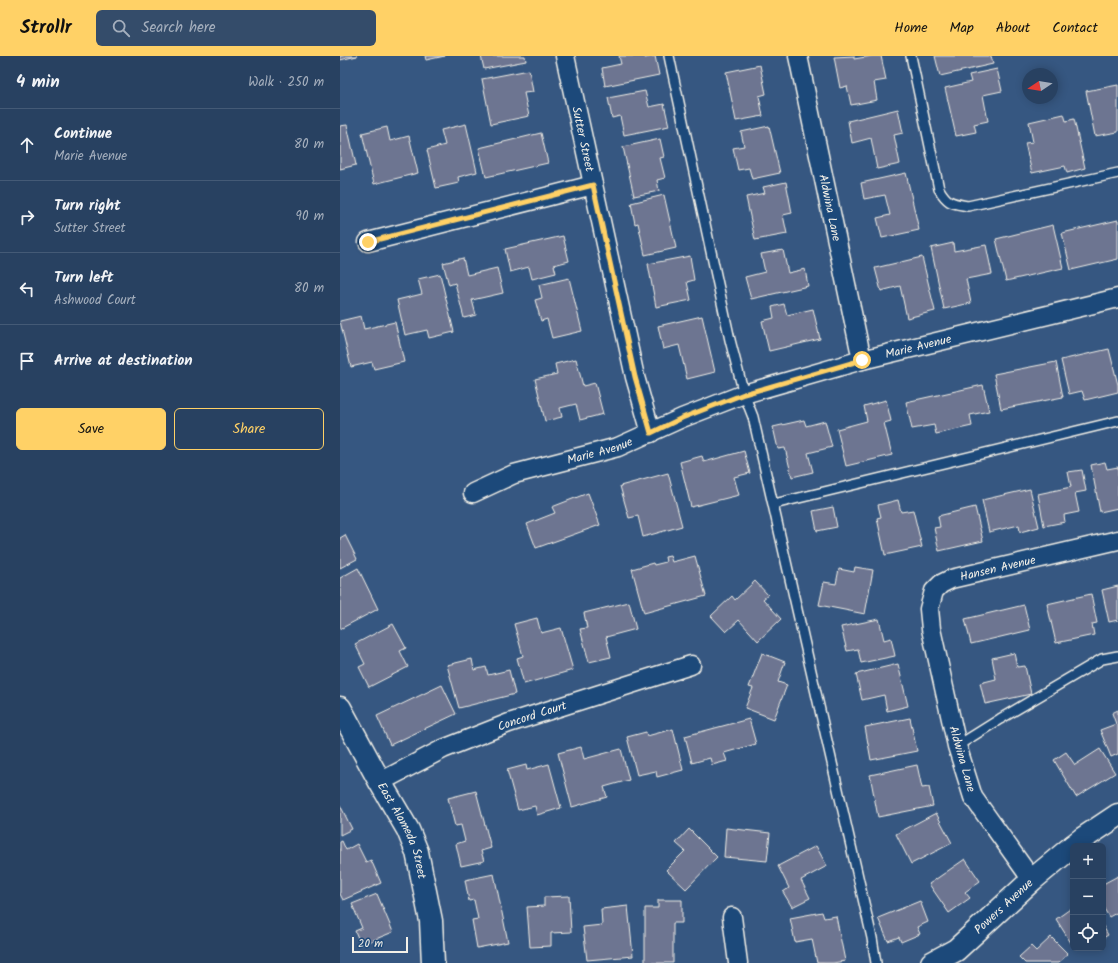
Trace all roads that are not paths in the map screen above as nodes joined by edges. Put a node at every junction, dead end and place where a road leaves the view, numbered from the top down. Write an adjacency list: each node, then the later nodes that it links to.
1 (565, 56): 6 (street, Sutter Street)
2 (670, 56): 10 (lane)
3 (798, 56): 9 (street, Aldwina Lane)
4 (911, 56): 5 (lane)
5 (1118, 172)
6 (593, 185): 7 (street); 12 (street, Sutter Street)
7 (368, 242)
8 (1118, 298): 9 (street, Marie Avenue)
9 (862, 360): 10 (street, Marie Avenue)
10 (744, 394): 12 (street, Marie Avenue); 14 (lane)
11 (1118, 421): 14 (lane)
12 (651, 433): 13 (street, Marie Avenue)
13 (474, 493)
14 (774, 504): 29 (lane)
15 (1118, 540): 16 (street, Hansen Avenue)
16 (935, 644): 20 (street, Aldwina Lane)
17 (1118, 656): 20 (lane)
18 (691, 665): 21 (street, Concord Court)
19 (340, 708): 21 (street, East Alameda Street)
20 (957, 746): 25 (street, Aldwina Lane)
21 (380, 782): 27 (street, East Alameda Street)
22 (1118, 815): 23 (street, Powers Avenue)
23 (1077, 843)
24 (1070, 848): 25 (street, Powers Avenue)
25 (1032, 880): 30 (street, Powers Avenue)
26 (732, 917): 28 (street)
27 (433, 963)
28 (738, 963)
29 (876, 963)
30 (932, 963)

